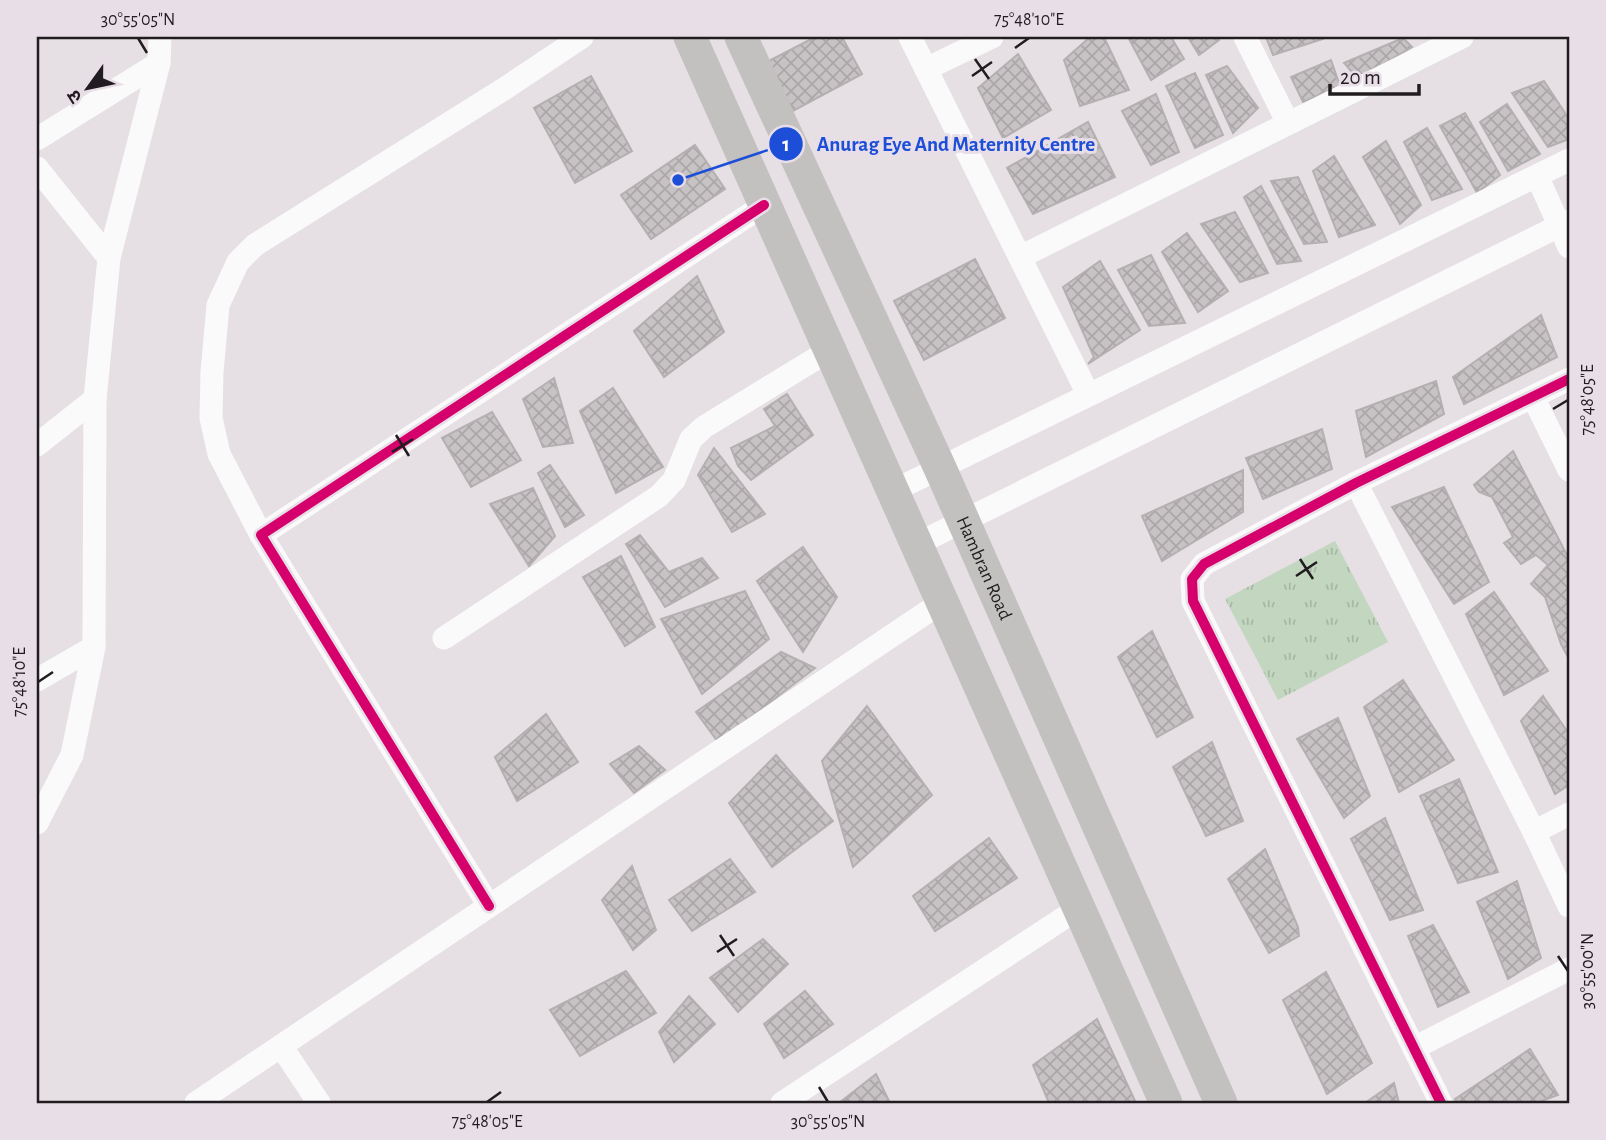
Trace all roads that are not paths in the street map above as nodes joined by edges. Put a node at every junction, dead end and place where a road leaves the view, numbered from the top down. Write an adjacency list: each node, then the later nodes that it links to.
1 (160, 37): 9 (street)
2 (582, 37): 32 (street)
3 (690, 37): 16 (main road)
4 (741, 37): 27 (main road, Hambran Road)
5 (910, 37): 10 (street)
6 (992, 37): 10 (street)
7 (1245, 37): 11 (street)
8 (1462, 37): 11 (street)
9 (159, 63): 12 (street); 20 (street)
10 (926, 69): 19 (street)
11 (1288, 123): 19 (street)
12 (37, 139)
13 (1569, 160): 15 (street)
14 (37, 167): 20 (street)
15 (1537, 176): 17 (street); 23 (street)
16 (764, 205): 21 (main road); 32 (street)
17 (1564, 223): 18 (street); 31 (street)
18 (1569, 247)
19 (1020, 257): 23 (street)
20 (109, 258): 25 (street)
21 (830, 350): 30 (main road); 35 (street)
22 (1569, 379): 24 (street)
23 (1088, 394): 27 (street)
24 (1533, 397): 28 (street); 29 (street)
25 (95, 399): 26 (street); 36 (street)
26 (37, 445)
27 (940, 468): 30 (street); 31 (main road, Hambran Road)
28 (1569, 470)
29 (1356, 483): 40 (street); 46 (street)
30 (893, 491): 33 (main road)
31 (964, 522): 33 (street); 51 (main road, Hambran Road)
32 (261, 535): 41 (street)
33 (917, 544): 34 (main road)
34 (942, 602): 41 (street); 43 (main road)
35 (444, 638)
36 (94, 647): 37 (street); 39 (street)
37 (37, 680)
38 (1569, 814): 40 (street)
39 (37, 823)
40 (1534, 832): 42 (street)
41 (489, 906): 45 (street)
42 (1569, 906)
43 (1079, 908): 49 (street); 50 (main road)
44 (1569, 969): 46 (street)
45 (281, 1046): 47 (street); 48 (street)
46 (1414, 1048): 52 (street)
47 (196, 1103)
48 (319, 1103)
49 (782, 1103)
50 (1166, 1103)
51 (1222, 1103)
52 (1441, 1103)

